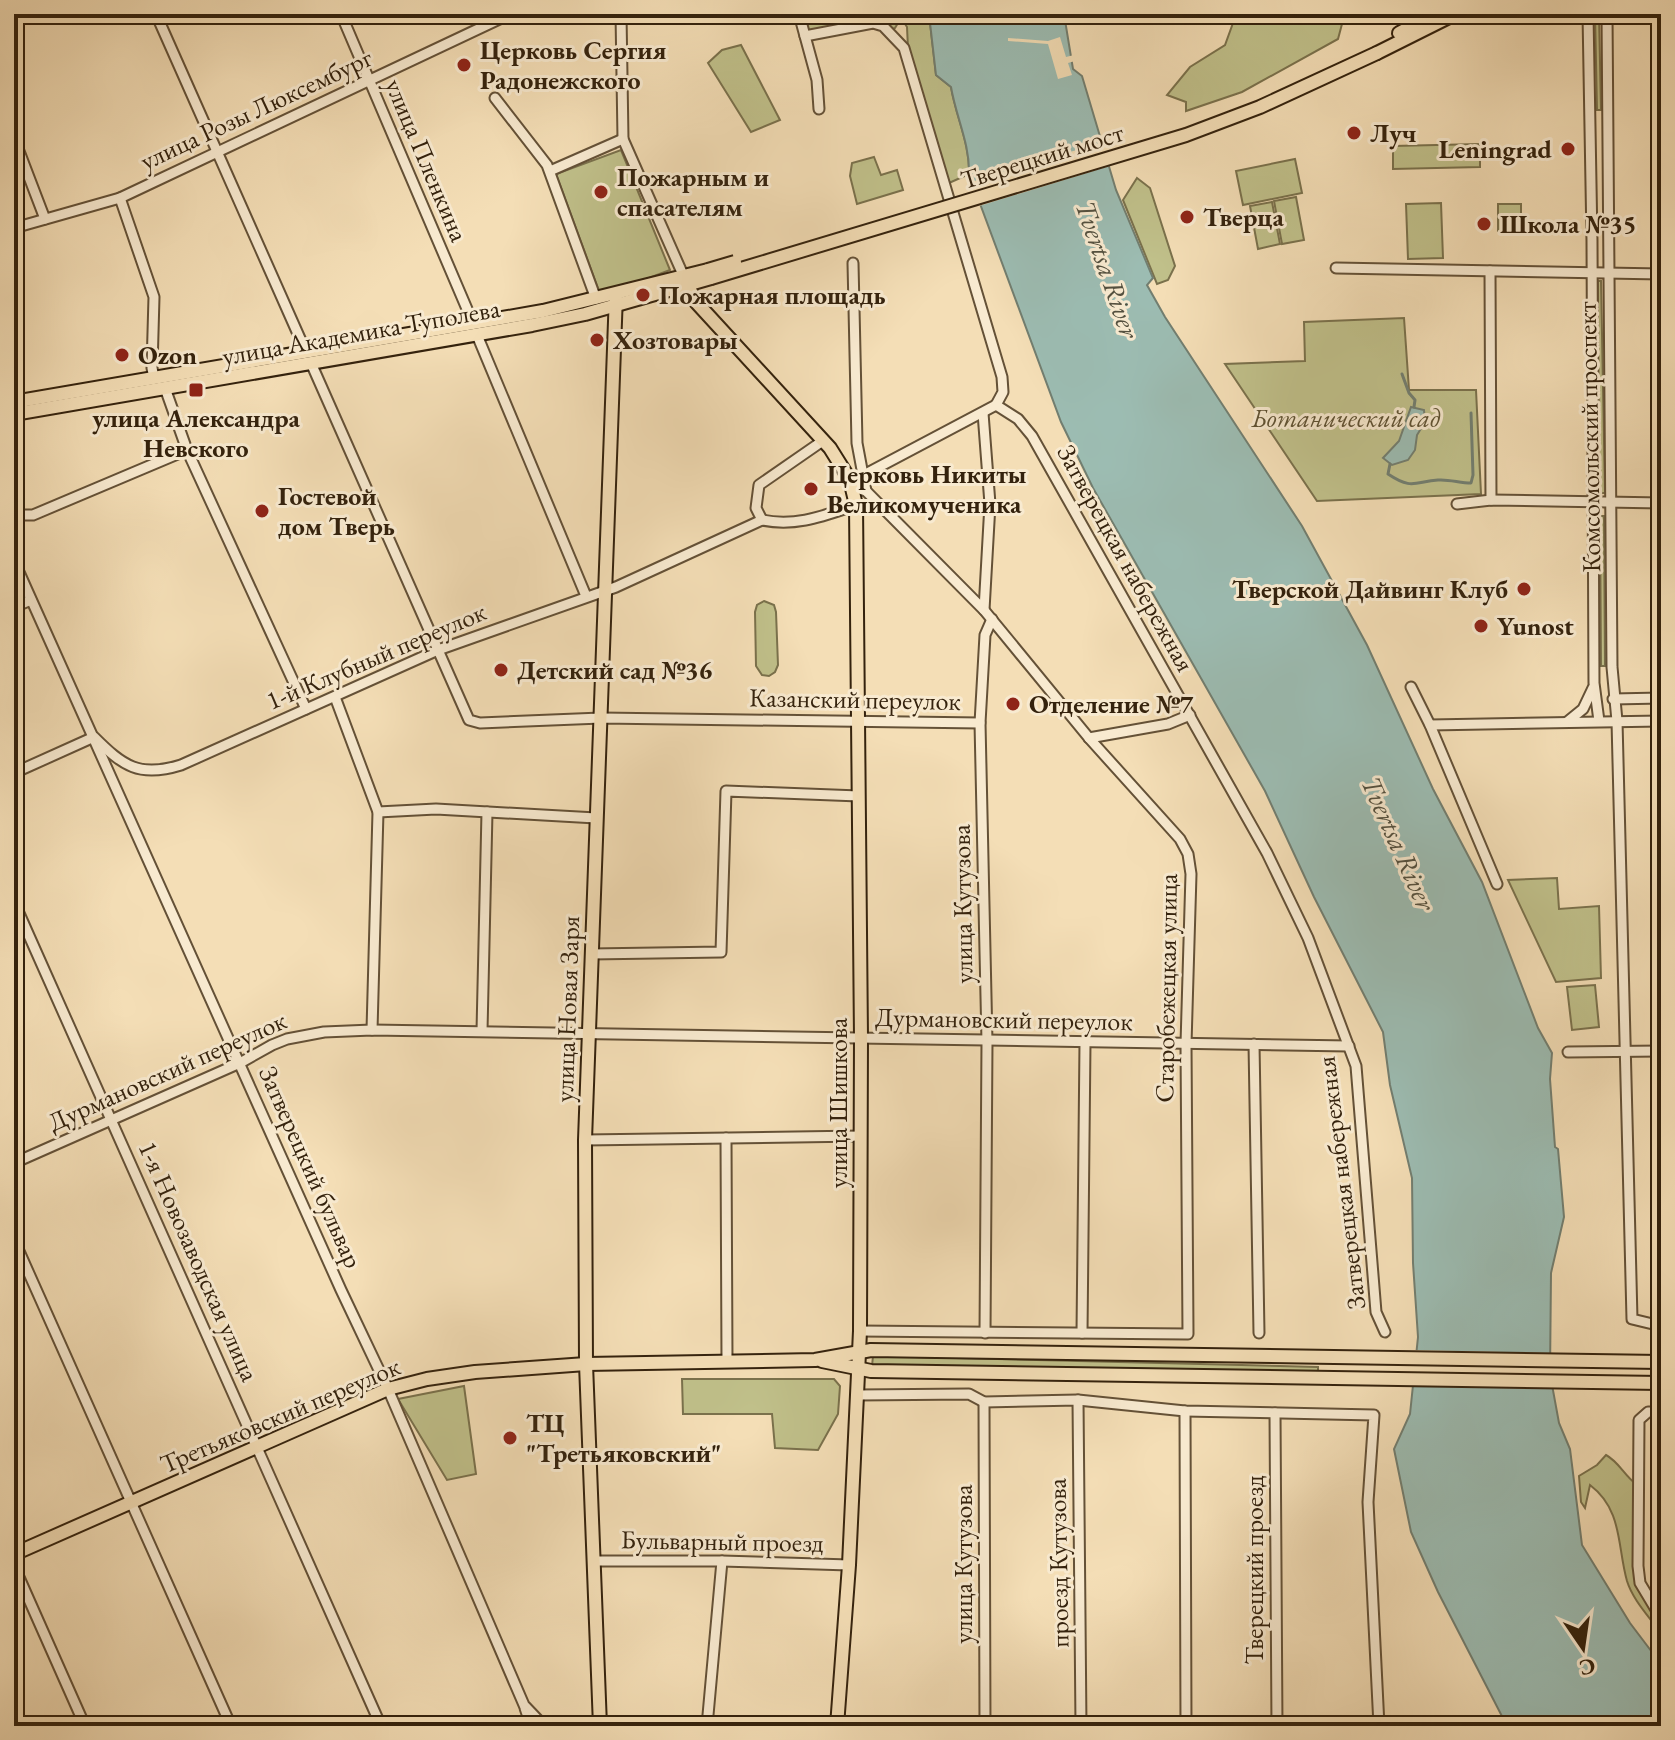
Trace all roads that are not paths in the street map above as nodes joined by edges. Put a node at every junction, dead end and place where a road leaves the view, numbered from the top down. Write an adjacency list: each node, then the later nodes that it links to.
1 (156, 14): 19 (street)
2 (341, 14): 12 (street, улица Пленкина)
3 (510, 14): 12 (street, улица Розы Люксембург)
4 (621, 14): 18 (street)
5 (799, 14): 10 (street)
6 (1435, 14): 11 (main road)
7 (1455, 14): 11 (main road)
8 (1588, 14): 16 (street, Комсомольский проспект)
9 (1607, 14): 15 (street, Комсомольский проспект)
10 (805, 36): 14 (street); 40 (street)
11 (1375, 50): 27 (main road, Тверецкий мост, bridge)
12 (370, 80): 19 (street, улица Розы Люксембург); 35 (street, улица Пленкина)
13 (495, 98): 20 (street)
14 (819, 109)
15 (1608, 114): 16 (street); 29 (street, Комсомольский проспект)
16 (1590, 115): 28 (street, Комсомольский проспект)
17 (14, 138): 22 (street)
18 (623, 139): 20 (street); 31 (street)
19 (217, 152): 21 (street, улица Розы Люксембург); 36 (street)
20 (550, 171): 32 (street)
21 (120, 198): 22 (street, улица Розы Люксембург); 37 (street)
22 (45, 219): 23 (street, улица Розы Люксембург)
23 (14, 228)
24 (853, 263): 45 (street, улица Шишкова)
25 (1336, 268): 26 (street)
26 (1490, 271): 28 (street); 46 (street)
27 (710, 274): 31 (main road, улица Академика Туполева)
28 (1592, 274): 29 (street); 47 (street, Комсомольский проспект)
29 (1609, 274): 30 (street); 48 (street, Комсомольский проспект)
30 (1661, 274)
31 (686, 281): 33 (main road, улица Академика Туполева); 43 (main road)
32 (596, 299): 33 (main road, улица Академика Туполева); 34 (main road); 35 (main road, улица Академика Туполева)
33 (616, 300): 34 (main road, улица Академика Туполева); 55 (main road, улица Новая Заря)
34 (589, 313): 35 (main road, улица Академика Туполева)
35 (475, 329): 36 (main road, улица Академика Туполева); 56 (street, улица Пленкина)
36 (308, 357): 37 (main road, улица Академика Туполева); 38 (main road, улица Академика Туполева); 61 (street)
37 (154, 378): 39 (main road, улица Академика Туполева)
38 (165, 388): 42 (main road, улица Академика Туполева); 44 (street)
39 (14, 402)
40 (996, 405): 41 (street); 70 (street, Затверецкая набережная)
41 (983, 413): 45 (street); 59 (street)
42 (14, 414)
43 (824, 440): 45 (main road); 53 (street)
44 (187, 450): 52 (street); 69 (street)
45 (855, 482): 51 (main road, улица Шишкова); 59 (street, Старобежецкая улица)
46 (1491, 500): 47 (street); 50 (street)
47 (1593, 501): 48 (street); 63 (street, Комсомольский проспект)
48 (1612, 501): 49 (street); 62 (street, Комсомольский проспект)
49 (1661, 503)
50 (1457, 504)
51 (856, 505): 53 (street, 1-й Клубный переулок); 72 (main road, улица Шишкова)
52 (14, 515)
53 (762, 520): 55 (street, 1-й Клубный переулок)
54 (14, 561): 57 (street, Затверецкий бульвар)
55 (605, 590): 56 (street, 1-й Клубный переулок); 71 (main road, улица Новая Заря)
56 (586, 596): 61 (street, 1-й Клубный переулок)
57 (31, 600): 58 (street); 79 (street, Затверецкий бульвар)
58 (14, 607)
59 (984, 610): 60 (street, Старобежецкая улица)
60 (992, 619): 77 (street, улица Кутузова); 80 (street, Старобежецкая улица)
61 (438, 650): 66 (street, 1-й Клубный переулок); 71 (street, Казанский переулок)
62 (1612, 667): 63 (street); 68 (street, Комсомольский проспект)
63 (1594, 668): 64 (street, Комсомольский проспект)
64 (1594, 683): 73 (street, Комсомольский проспект); 76 (street)
65 (1411, 687): 78 (street)
66 (335, 697): 69 (street, 1-й Клубный переулок); 83 (street)
67 (1661, 698): 68 (street)
68 (1613, 699): 74 (street, Комсомольский проспект)
69 (306, 709): 79 (street, 1-й Клубный переулок)
70 (1190, 715): 80 (street); 97 (street, Затверецкая набережная)
71 (601, 718): 72 (street, Казанский переулок); 85 (main road, улица Новая Заря)
72 (858, 721): 77 (street, Казанский переулок); 82 (main road, улица Шишкова)
73 (1599, 721): 74 (street); 76 (street)
74 (1617, 721): 75 (street); 100 (street, Комсомольский проспект)
75 (1661, 721)
76 (1567, 722): 78 (street)
77 (980, 723): 93 (street, улица Кутузова)
78 (1430, 725): 86 (street)
79 (94, 737): 81 (street); 101 (street, Затверецкий бульвар)
80 (1089, 738): 95 (street, Старобежецкая улица)
81 (14, 773)
82 (859, 796): 88 (street); 92 (main road, улица Шишкова)
83 (378, 812): 84 (street); 89 (street)
84 (487, 812): 85 (street); 90 (street)
85 (596, 818): 88 (main road, улица Новая Заря)
86 (1497, 884)
87 (14, 902): 102 (street, 1-я Новозаводская улица)
88 (591, 954): 91 (main road, улица Новая Заря)
89 (372, 1030): 90 (street, Дурмановский переулок); 101 (street, Дурмановский переулок)
90 (482, 1031): 91 (street, Дурмановский переулок)
91 (587, 1035): 92 (street, Дурмановский переулок); 105 (main road, улица Новая Заря)
92 (861, 1038): 93 (street, Дурмановский переулок); 103 (main road, улица Шишкова)
93 (987, 1042): 94 (street, Дурмановский переулок); 111 (street, улица Кутузова)
94 (1085, 1043): 95 (street, Дурмановский переулок); 112 (street)
95 (1186, 1044): 96 (street, Дурмановский переулок); 112 (street, Старобежецкая улица)
96 (1254, 1044): 97 (street, Дурмановский переулок); 113 (street)
97 (1349, 1046): 110 (street, Затверецкая набережная)
98 (1661, 1051): 100 (street)
99 (1568, 1052): 100 (street)
100 (1625, 1052): 108 (street, Комсомольский проспект)
101 (240, 1063): 102 (street, Дурмановский переулок); 121 (street, Затверецкий бульвар)
102 (111, 1119): 106 (street, Дурмановский переулок); 128 (street, 1-я Новозаводская улица)
103 (861, 1136): 104 (street); 109 (main road, улица Шишкова)
104 (726, 1138): 105 (street); 116 (street)
105 (585, 1140): 118 (main road, улица Новая Заря)
106 (14, 1163)
107 (14, 1240): 129 (street)
108 (1661, 1326)
109 (860, 1331): 111 (street); 114 (main road, улица Шишкова)
110 (1385, 1332)
111 (985, 1333): 112 (street)
112 (1082, 1333)
113 (1259, 1333)
114 (859, 1351): 115 (main road, Третьяковский переулок); 117 (main road, Третьяковский переулок); 119 (main road, улица Шишкова)
115 (815, 1360): 116 (main road, Третьяковский переулок); 119 (main road, Третьяковский переулок)
116 (727, 1361): 118 (main road, Третьяковский переулок)
117 (1661, 1362)
118 (586, 1364): 121 (main road, Третьяковский переулок); 131 (main road, улица Новая Заря)
119 (859, 1370): 120 (main road, Третьяковский переулок); 122 (main road, улица Шишкова)
120 (1661, 1383)
121 (388, 1389): 128 (main road, Третьяковский переулок); 136 (street, Затверецкий бульвар)
122 (858, 1395): 124 (street); 133 (main road, улица Шишкова)
123 (1078, 1400): 124 (street); 125 (street); 146 (street, проезд Кутузова)
124 (984, 1402): 145 (street, улица Кутузова)
125 (1185, 1411): 127 (street); 147 (street)
126 (1661, 1412): 135 (street)
127 (1275, 1413): 148 (street, Тверецкий проезд); 149 (street)
128 (258, 1446): 129 (main road, Третьяковский переулок); 139 (street, 1-я Новозаводская улица)
129 (132, 1502): 130 (main road, Третьяковский переулок); 138 (street)
130 (14, 1554)
131 (595, 1561): 132 (street, Бульварный проезд); 142 (main road, улица Новая Заря)
132 (722, 1561): 133 (street, Бульварный проезд); 143 (street)
133 (849, 1565): 144 (main road, улица Шишкова)
134 (14, 1566): 137 (street)
135 (1661, 1618)
136 (524, 1705): 140 (street, Затверецкий бульвар); 141 (street, Затверецкий бульвар)
137 (85, 1726)
138 (231, 1726)
139 (381, 1726)
140 (531, 1726)
141 (544, 1726)
142 (600, 1726)
143 (707, 1726)
144 (837, 1726)
145 (985, 1726)
146 (1081, 1726)
147 (1186, 1726)
148 (1277, 1726)
149 (1379, 1726)

